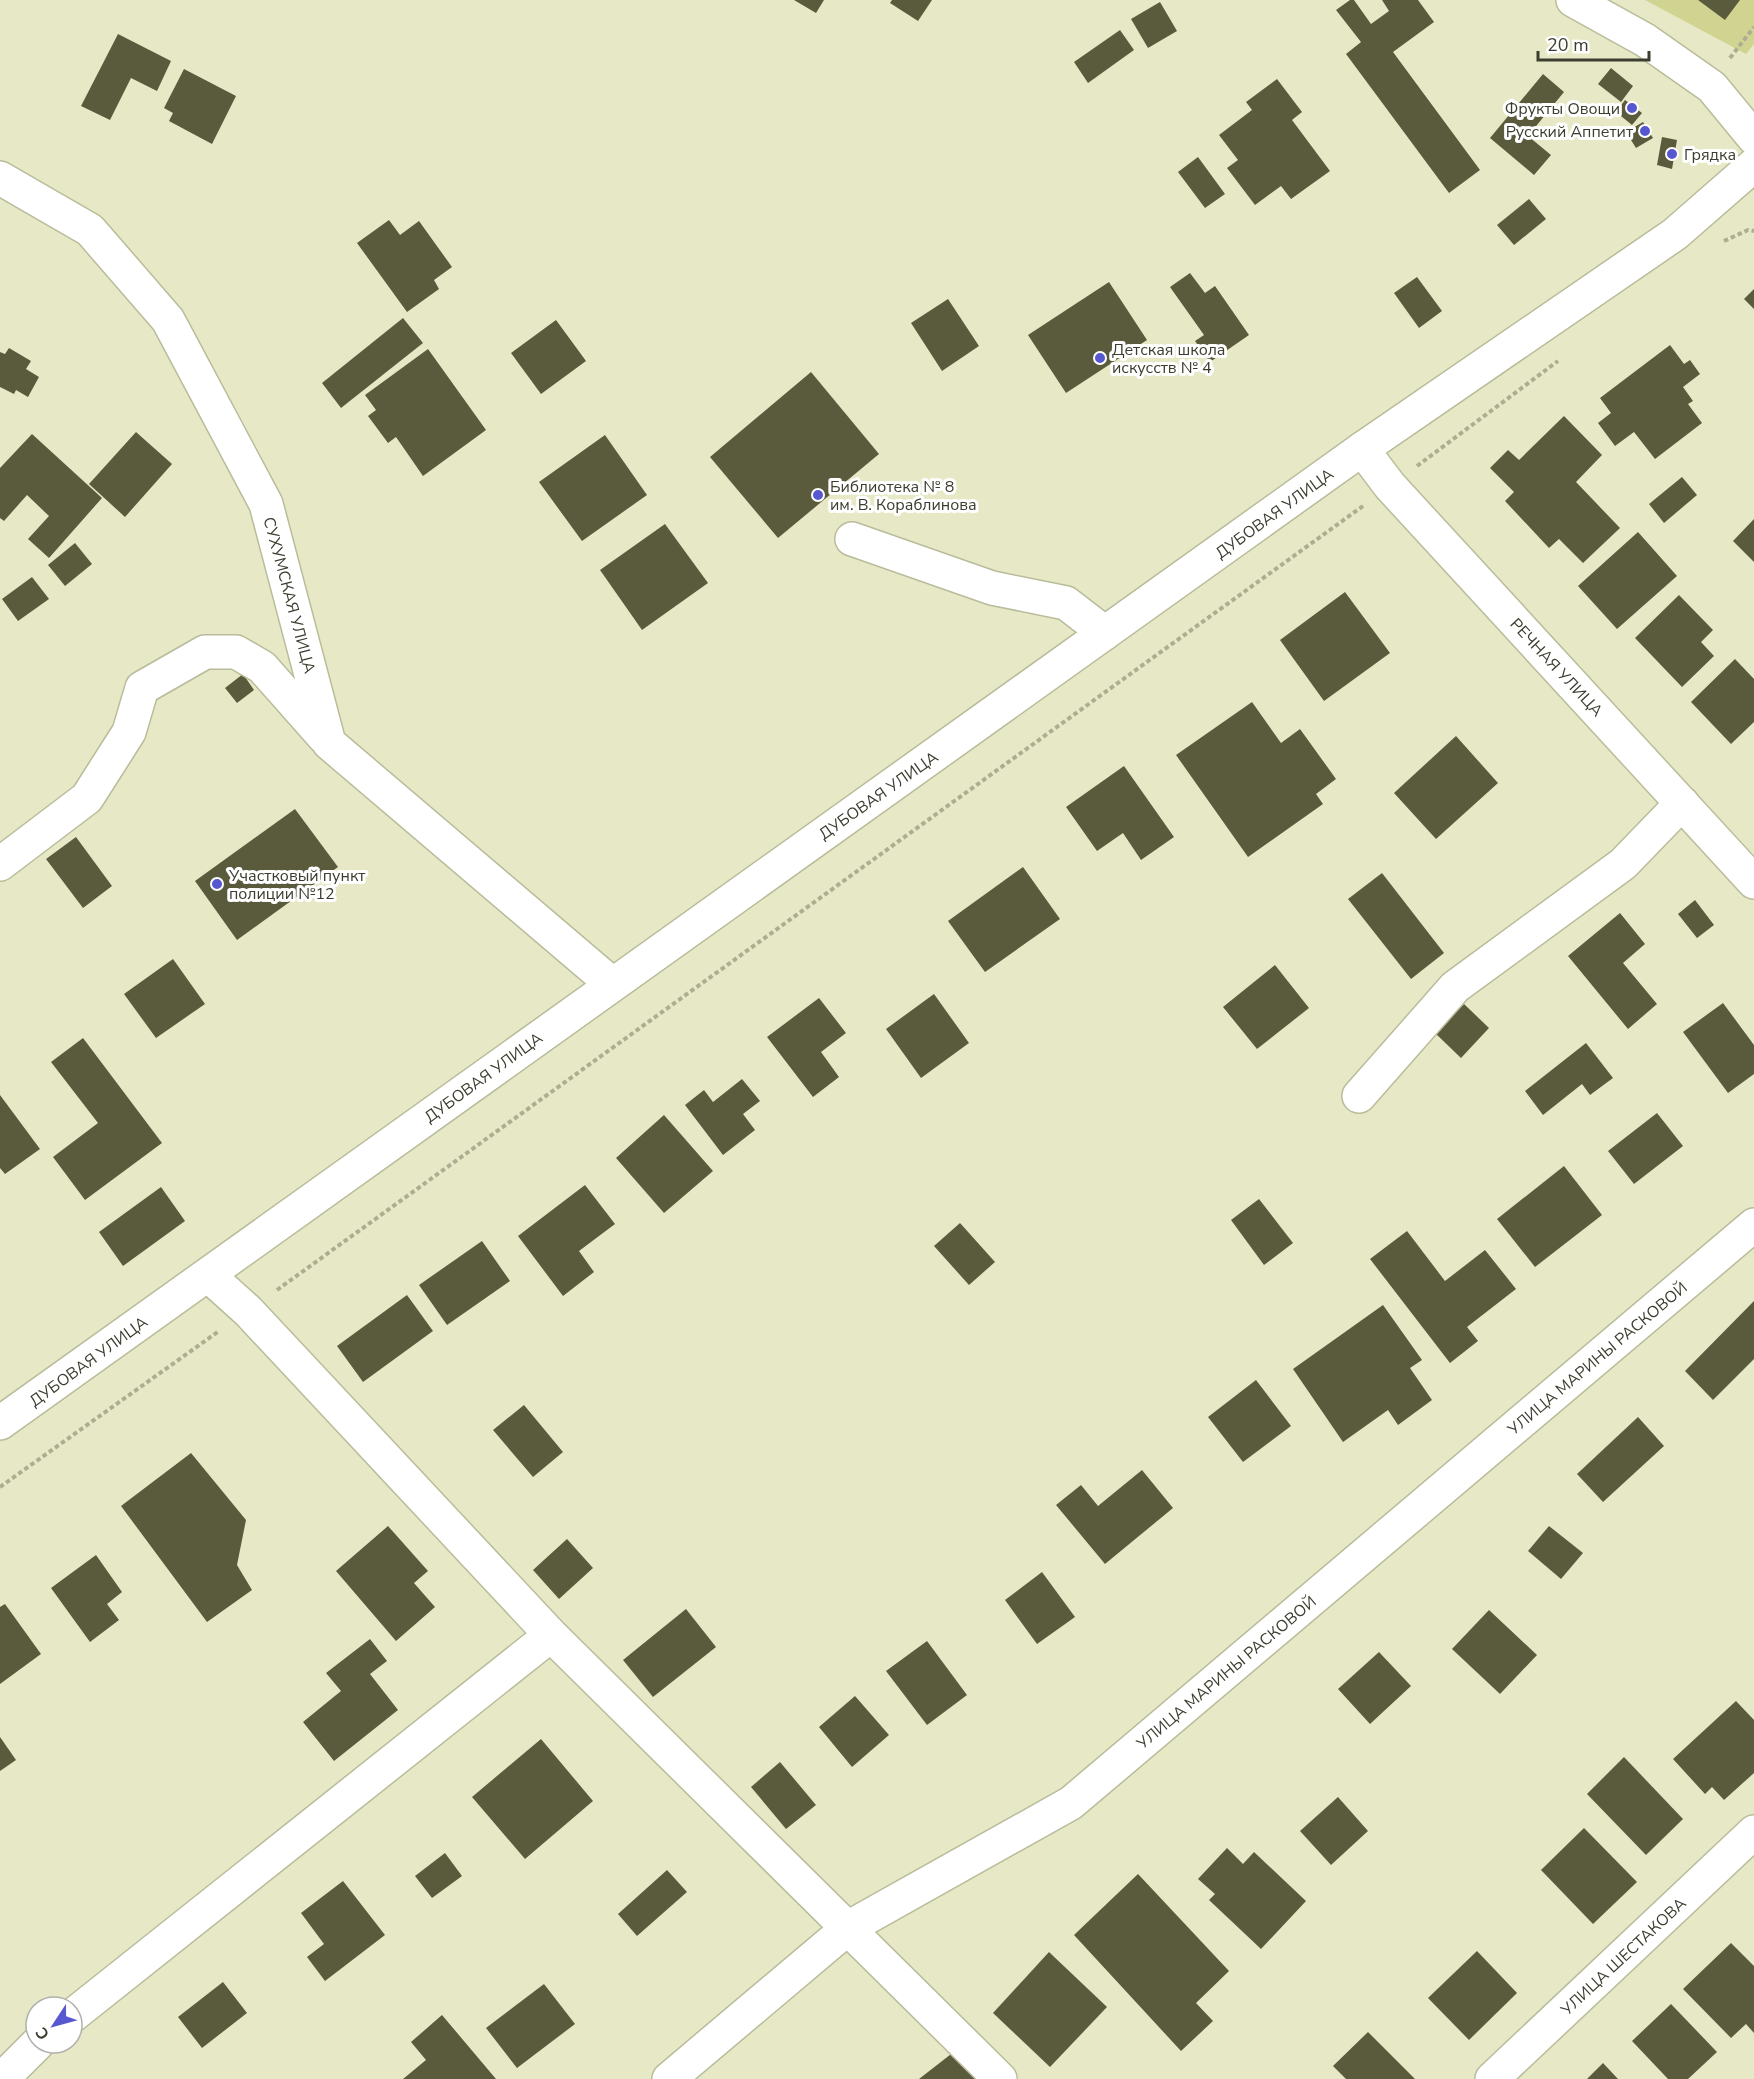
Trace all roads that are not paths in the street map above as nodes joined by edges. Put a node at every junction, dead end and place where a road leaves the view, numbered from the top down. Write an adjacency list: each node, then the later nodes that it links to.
1 (1573, 0): 2 (street)
2 (1754, 138)
3 (1754, 165): 5 (street, ДУБОВАЯ УЛИЦА)
4 (0, 178): 8 (street, СУХУМСКАЯ УЛИЦА)
5 (1362, 449): 7 (street, ДУБОВАЯ УЛИЦА); 9 (street, РЕЧНАЯ УЛИЦА)
6 (852, 539): 7 (street)
7 (1105, 633): 12 (street, ДУБОВАЯ УЛИЦА)
8 (329, 743): 10 (street); 12 (street)
9 (1682, 803): 11 (street, РЕЧНАЯ УЛИЦА); 13 (street)
10 (0, 864)
11 (1754, 882)
12 (612, 984): 15 (street, ДУБОВАЯ УЛИЦА)
13 (1359, 1096)
14 (1754, 1225): 19 (street, УЛИЦА МАРИНЫ РАСКОВОЙ)
15 (208, 1275): 16 (street, ДУБОВАЯ УЛИЦА); 17 (street)
16 (0, 1423)
17 (551, 1635): 19 (street); 20 (street)
18 (1754, 1832): 25 (street, УЛИЦА ШЕСТАКОВА)
19 (848, 1928): 23 (street, УЛИЦА МАРИНЫ РАСКОВОЙ); 24 (street)
20 (84, 2006)
21 (26, 2055): 22 (street)
22 (2, 2079)
23 (669, 2079)
24 (1000, 2079)
25 (1492, 2079)

